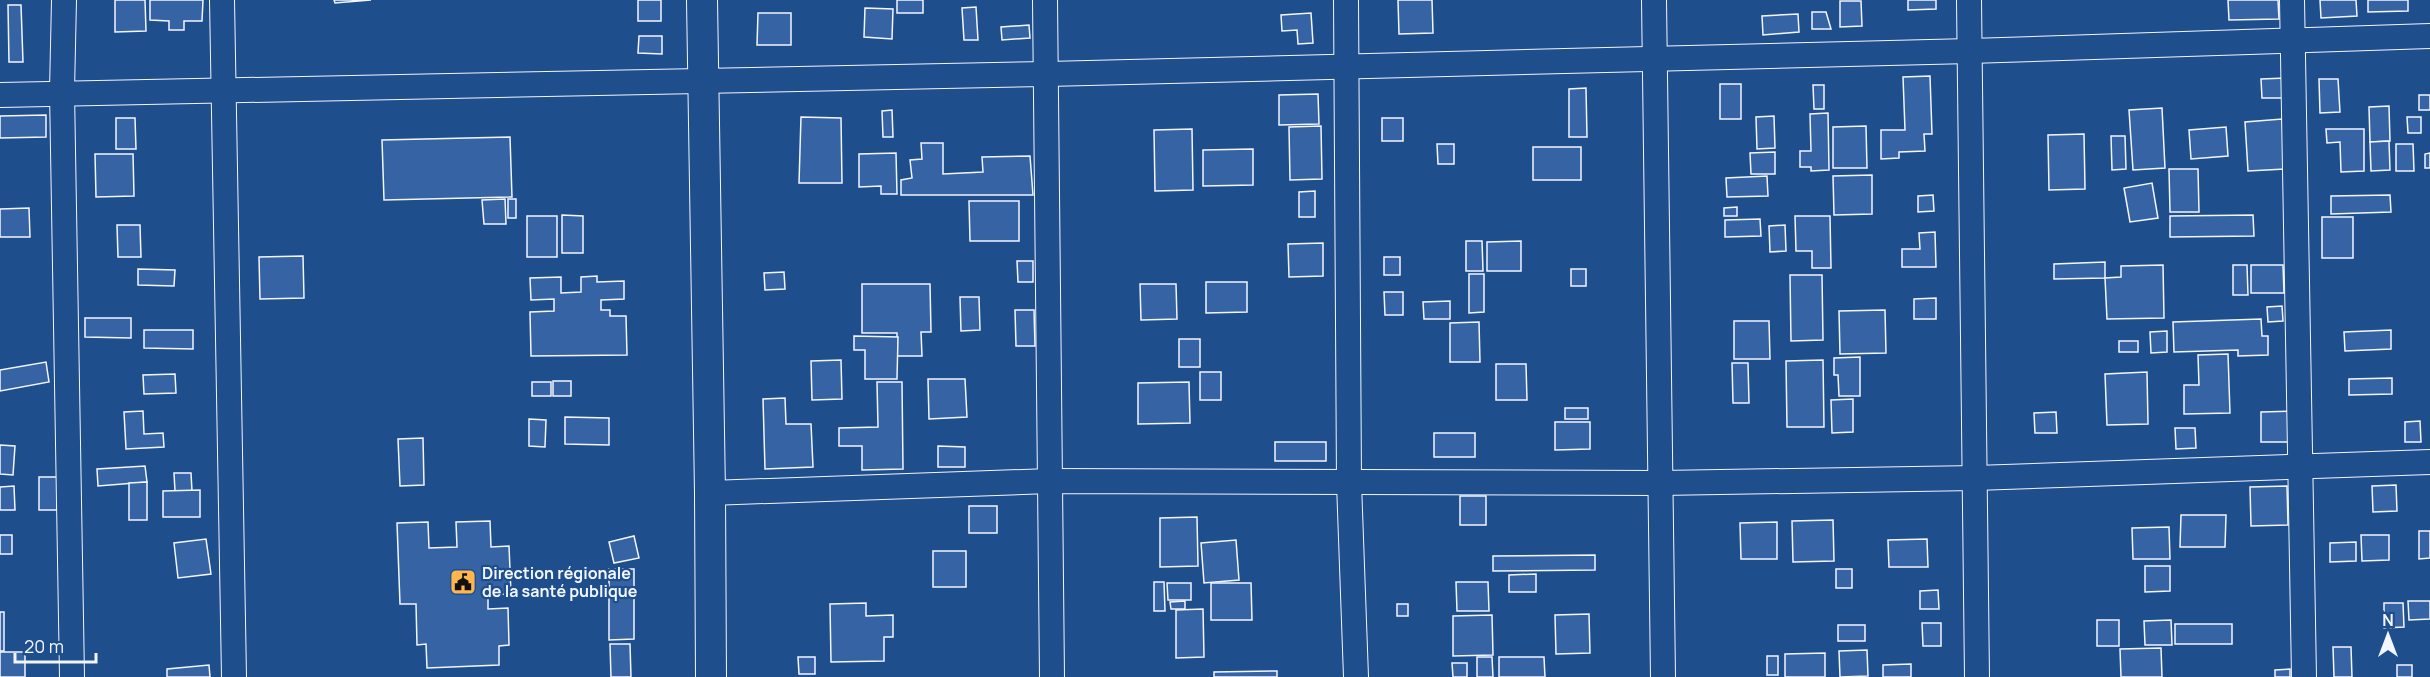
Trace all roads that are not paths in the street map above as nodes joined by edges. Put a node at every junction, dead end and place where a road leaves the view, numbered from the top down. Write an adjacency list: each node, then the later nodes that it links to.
1 (64, 0): 17 (street)
2 (222, 0): 16 (street)
3 (702, 0): 15 (street)
4 (1045, 0): 14 (street)
5 (1346, 0): 13 (street)
6 (1654, 0): 12 (street)
7 (1969, 0): 11 (street)
8 (2292, 0): 10 (street)
9 (2430, 36): 10 (street)
10 (2292, 41): 11 (street); 20 (street)
11 (1970, 51): 12 (street); 21 (street)
12 (1655, 58): 13 (street); 24 (street)
13 (1348, 64): 14 (street); 23 (street)
14 (1047, 74): 15 (street); 22 (street)
15 (703, 81): 16 (street); 25 (street)
16 (223, 88): 17 (street); 27 (street)
17 (62, 91): 18 (street); 26 (street)
18 (0, 94)
19 (2430, 462): 20 (street)
20 (2301, 468): 21 (street); 33 (street)
21 (1975, 478): 24 (street); 32 (street)
22 (1050, 481): 23 (street); 25 (street); 29 (street)
23 (1349, 483): 24 (street); 30 (street)
24 (1660, 483): 31 (street)
25 (710, 493): 28 (street)
26 (72, 677)
27 (234, 677)
28 (711, 677)
29 (1052, 677)
30 (1356, 677)
31 (1663, 677)
32 (1977, 677)
33 (2304, 677)

